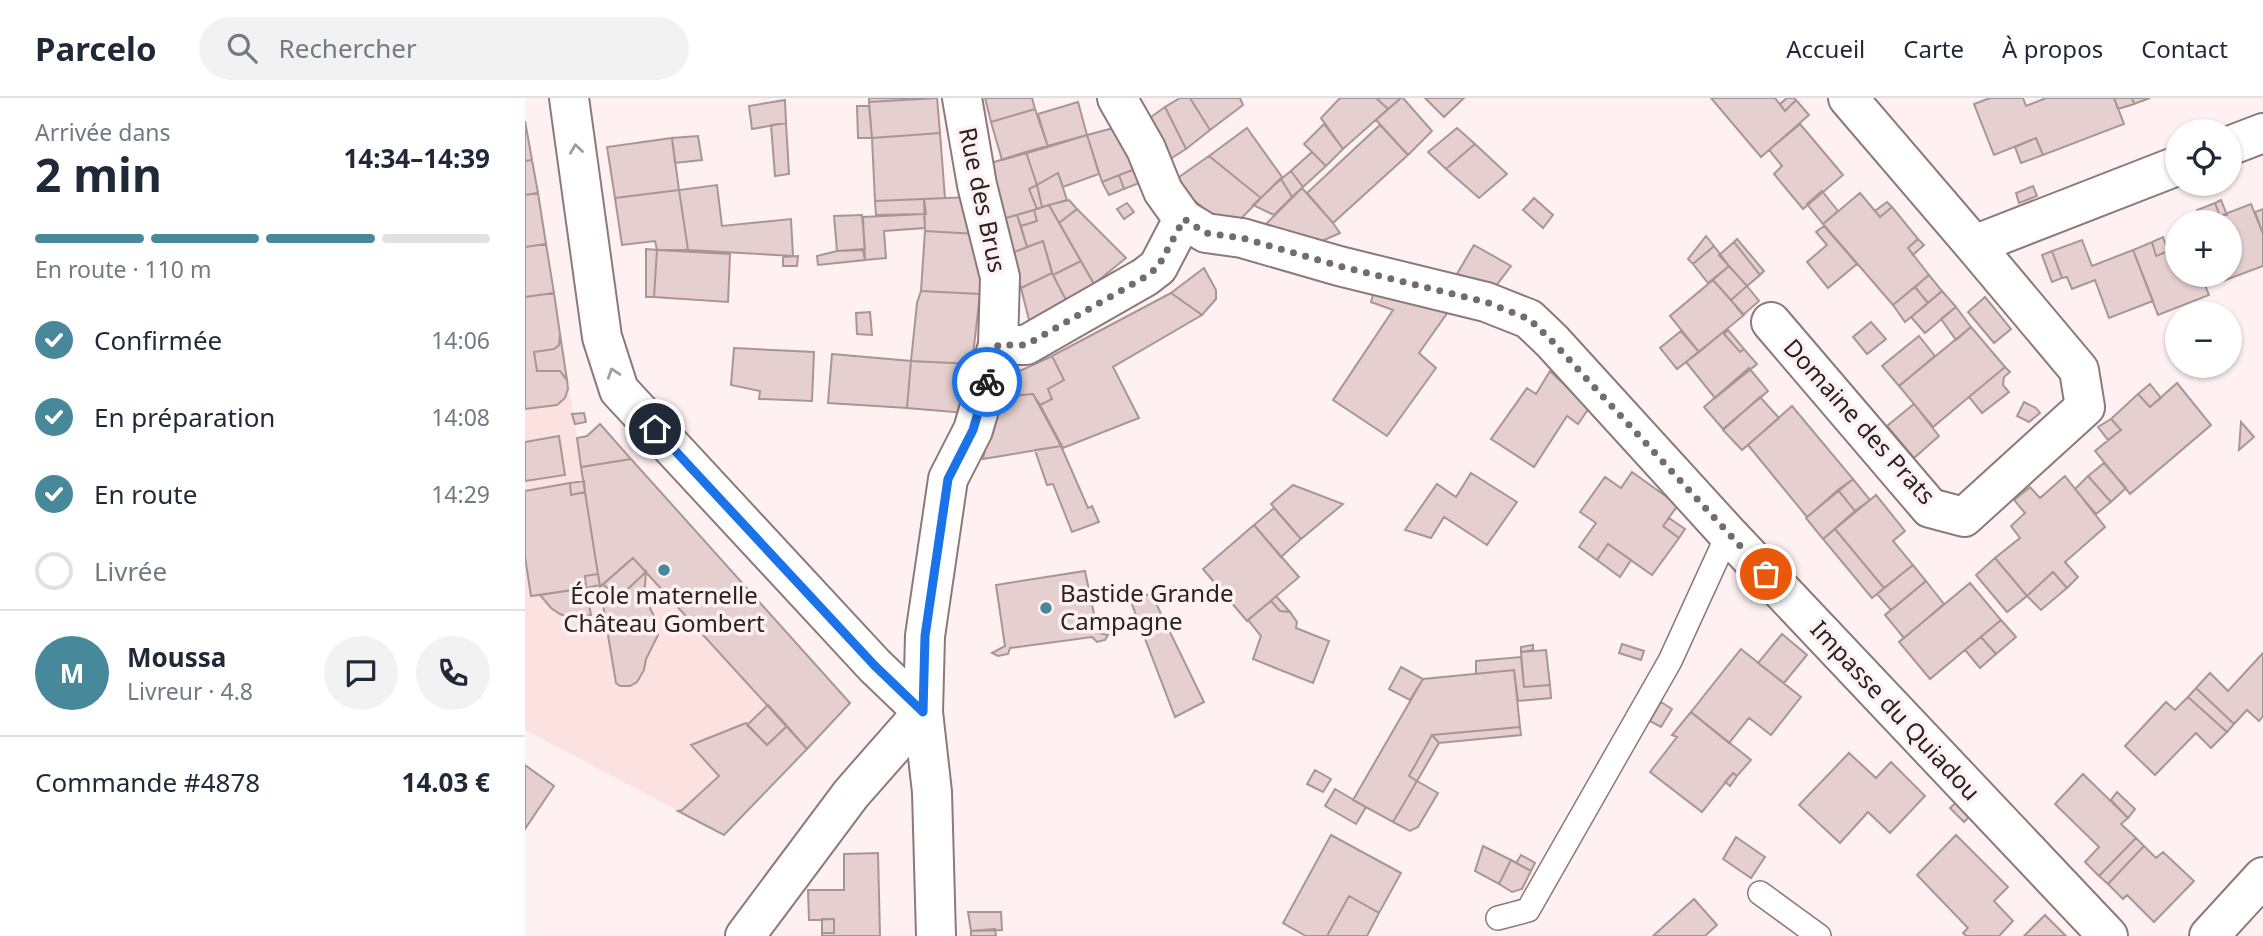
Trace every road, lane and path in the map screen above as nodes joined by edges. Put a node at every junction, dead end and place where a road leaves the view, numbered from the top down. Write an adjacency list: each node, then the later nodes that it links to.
1 (569, 98): 13 (street, one-way to 1)
2 (962, 98): 11 (street, Rue des Brus)
3 (1117, 98): 8 (street)
4 (1848, 98): 9 (street, Domaine des Prats)
5 (2263, 133): 6 (street)
6 (2242, 141)
7 (2165, 171): 9 (street)
8 (1184, 219): 11 (street); 12 (street, Impasse du Quiadou)
9 (1974, 244): 10 (street, Domaine des Prats)
10 (1771, 322)
11 (998, 345): 13 (street, Rue des Brus)
12 (1728, 534): 16 (lane); 20 (street, Impasse du Quiadou)
13 (923, 712): 17 (street); 18 (street, Rue des Brus)
14 (2263, 877): 21 (street)
15 (1760, 893): 19 (lane)
16 (1498, 918)
17 (754, 930)
18 (936, 936)
19 (1819, 936)
20 (2108, 936)
21 (2209, 936)

